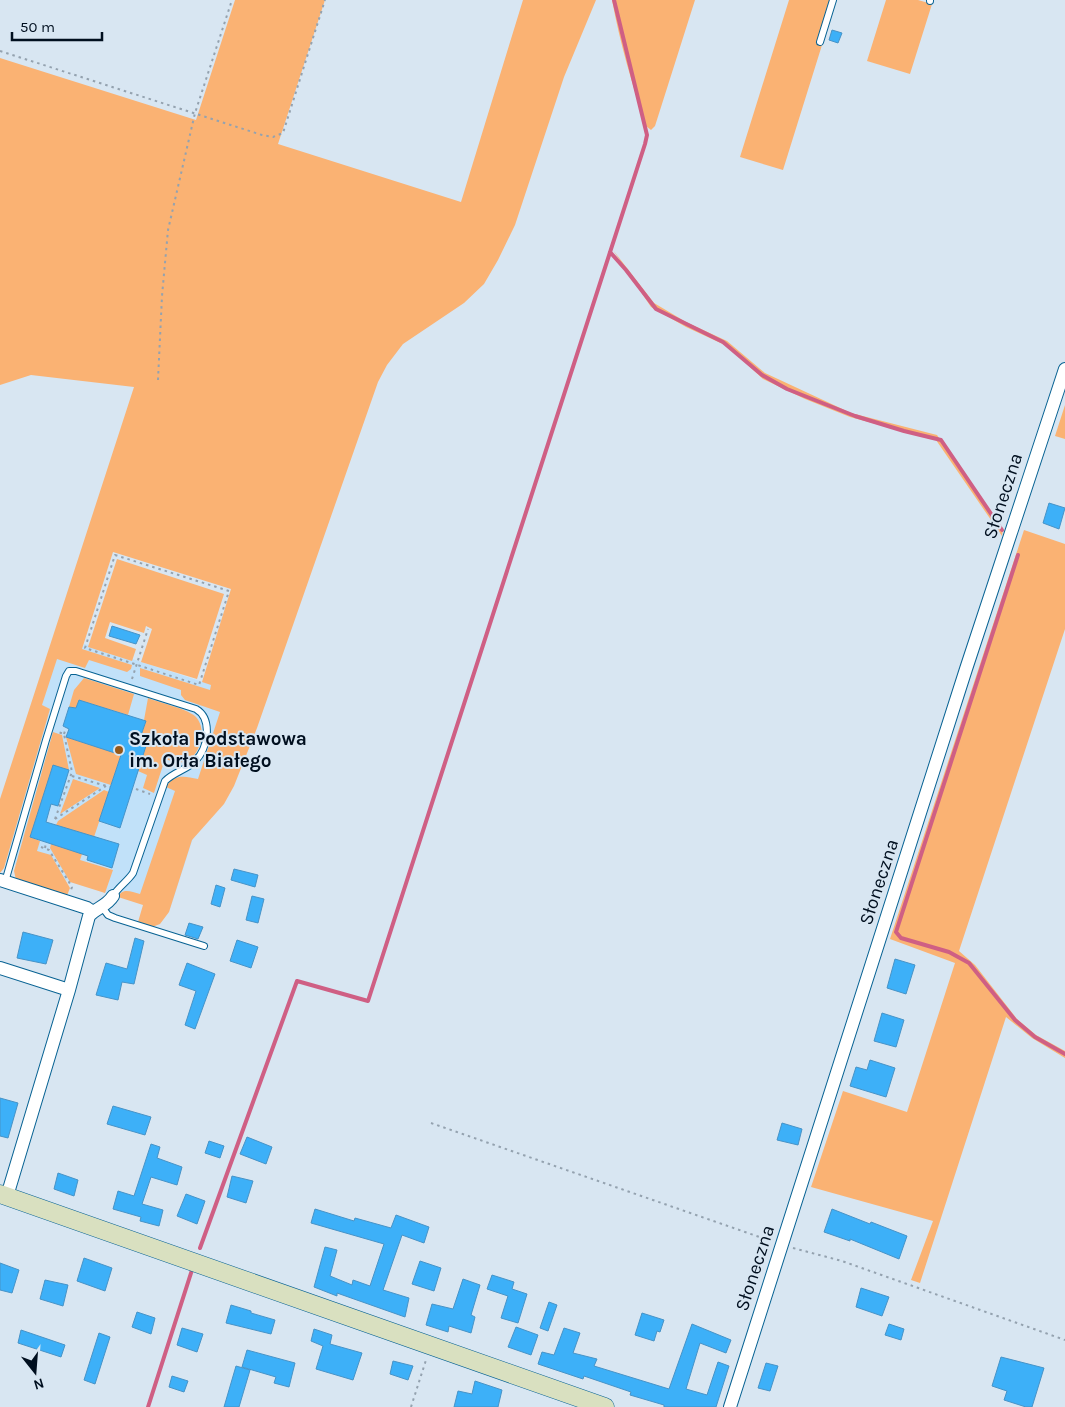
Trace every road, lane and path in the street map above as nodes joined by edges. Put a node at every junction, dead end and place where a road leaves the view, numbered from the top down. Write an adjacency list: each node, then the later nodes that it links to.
1 (232, 0): 6 (path)
2 (325, 0): 6 (path)
3 (833, 0): 4 (lane)
4 (820, 42)
5 (0, 51): 6 (path)
6 (195, 113): 8 (path)
7 (1065, 369): 32 (street, Słoneczna)
8 (158, 380)
9 (148, 629): 10 (path)
10 (136, 664): 10 (path); 11 (path)
11 (132, 680)
12 (66, 728): 14 (path)
13 (57, 732): 14 (path)
14 (64, 734): 15 (path)
15 (71, 775): 16 (path); 16 (path)
16 (106, 786): 17 (path)
17 (110, 787)
18 (136, 789): 19 (path)
19 (159, 798): 23 (lane); 24 (lane)
20 (46, 843): 22 (path)
21 (41, 847): 22 (path)
22 (45, 848): 25 (path)
23 (3, 881): 25 (street)
24 (113, 896): 26 (street)
25 (68, 902): 26 (street)
26 (97, 909): 27 (lane); 29 (street)
27 (204, 946)
28 (0, 968): 29 (street)
29 (69, 990): 31 (street)
30 (431, 1123): 32 (path)
31 (4, 1195): 34 (main road)
32 (782, 1245): 33 (path); 37 (street, Słoneczna)
33 (1065, 1340)
34 (431, 1346): 35 (path); 36 (main road)
35 (411, 1407)
36 (605, 1407)
37 (730, 1407)

